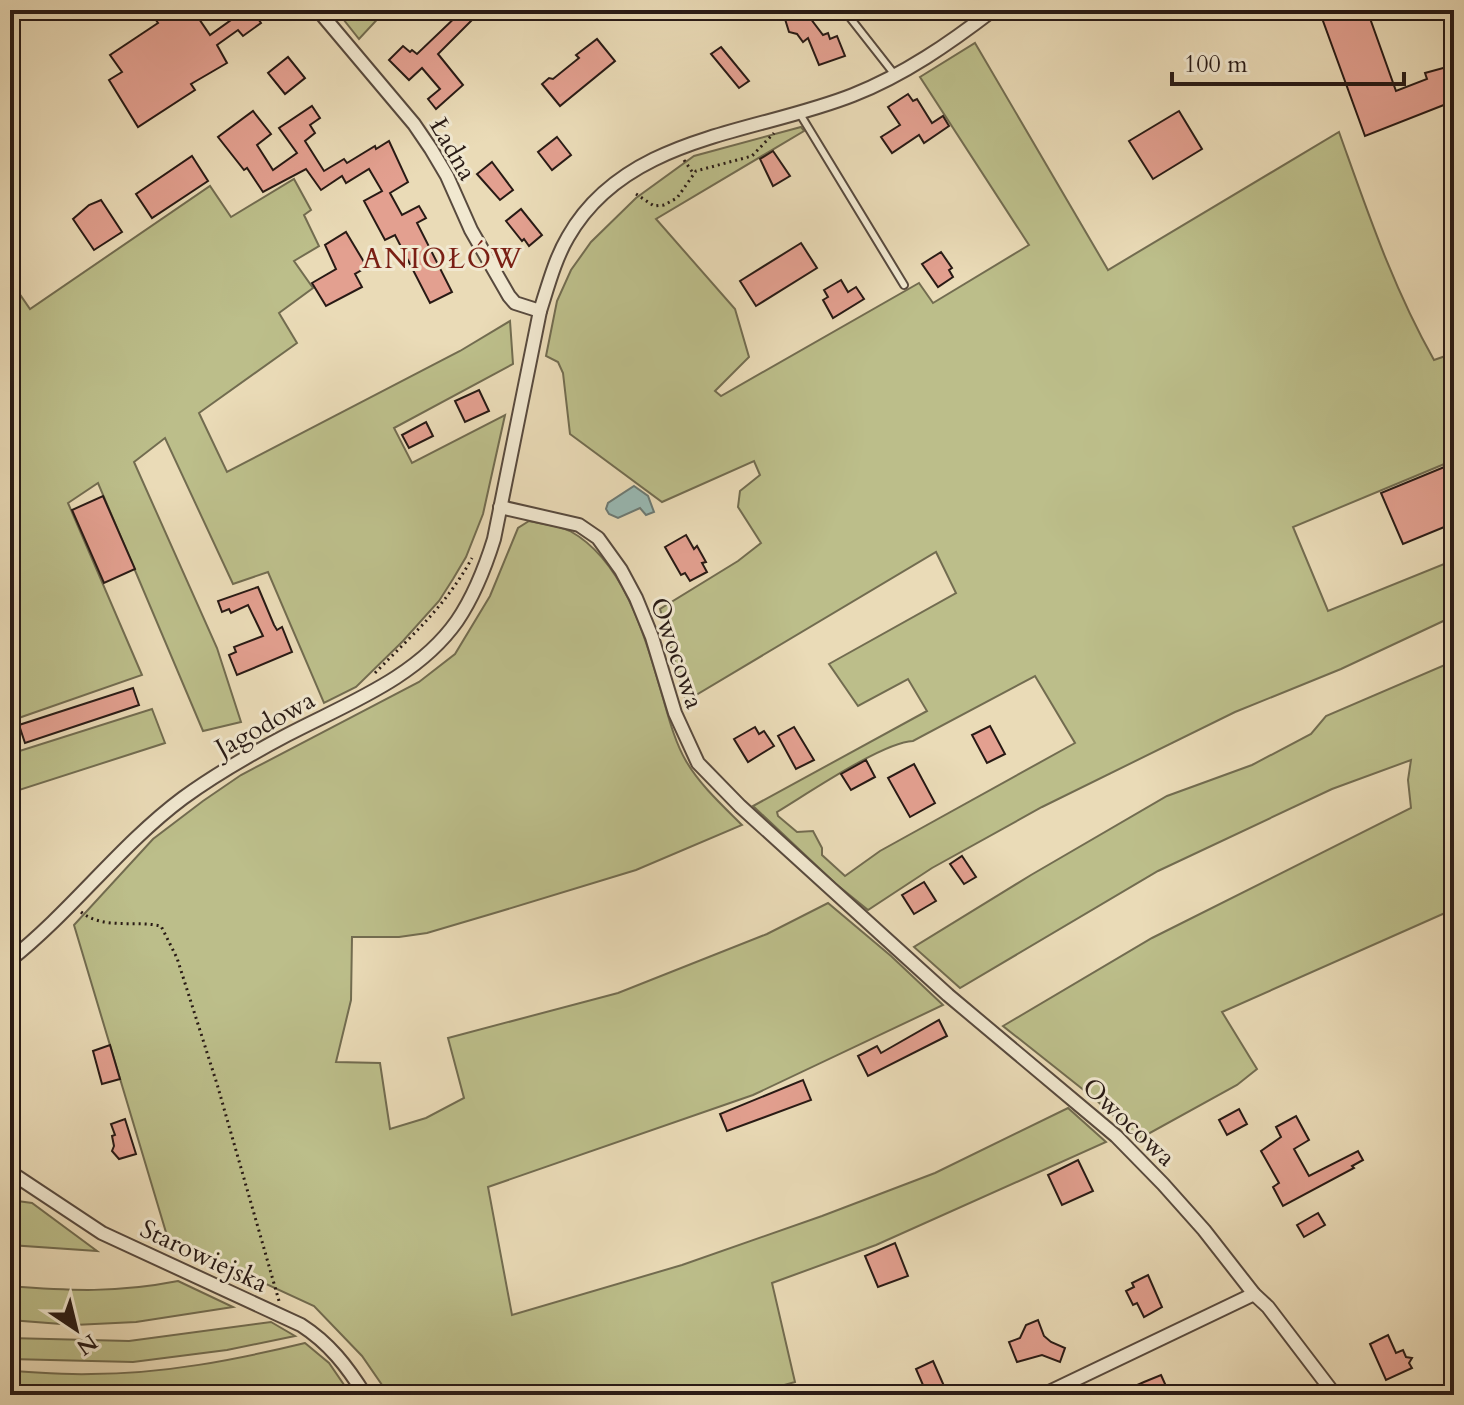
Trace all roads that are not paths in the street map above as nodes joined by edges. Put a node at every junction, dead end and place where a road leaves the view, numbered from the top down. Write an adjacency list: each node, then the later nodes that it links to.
1 (318, 10): 7 (street, Ładna)
2 (844, 10): 4 (lane)
3 (993, 10): 4 (street)
4 (895, 75): 5 (street)
5 (800, 114): 6 (lane); 7 (street)
6 (904, 285)
7 (540, 311): 8 (street)
8 (500, 507): 9 (street, Jagodowa); 11 (street, Owocowa)
9 (10, 960)
10 (10, 1172): 12 (street, Starowiejska)
11 (1254, 1294): 13 (street); 14 (street, Owocowa)
12 (365, 1395)
13 (1043, 1395)
14 (1335, 1395)

